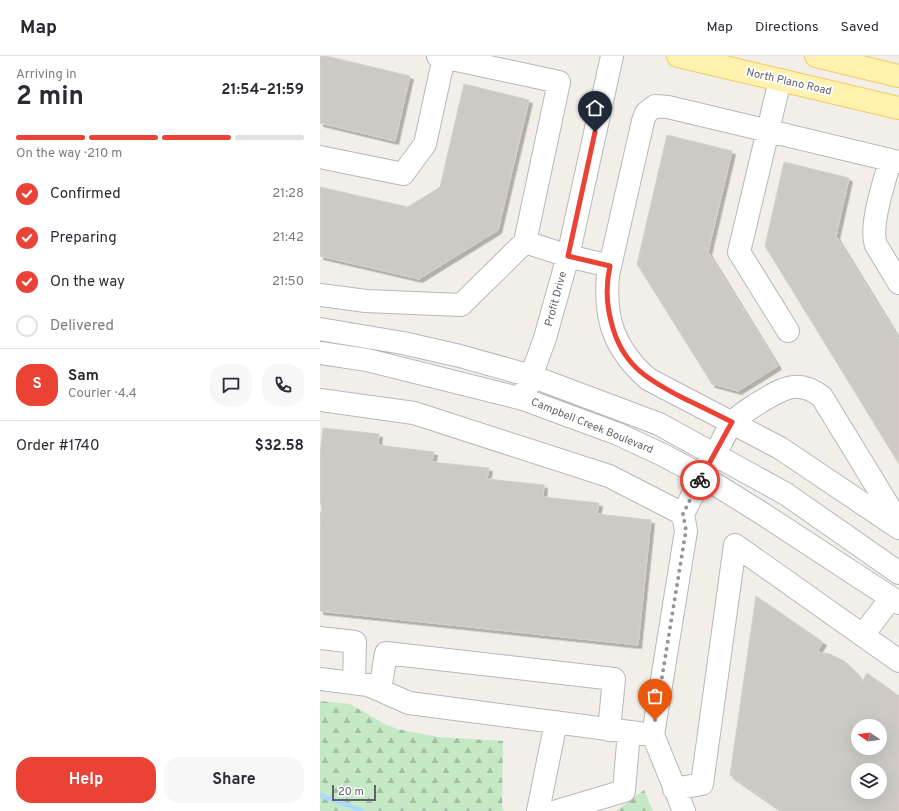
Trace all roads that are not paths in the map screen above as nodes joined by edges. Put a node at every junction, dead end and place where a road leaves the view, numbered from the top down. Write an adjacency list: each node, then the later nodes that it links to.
1 (612, 56): 12 (street, Profit Drive)
2 (678, 56): 6 (main road, North Plano Road)
3 (816, 56): 5 (main road)
4 (441, 57): 9 (street); 11 (street)
5 (899, 76)
6 (780, 80): 7 (main road, North Plano Road); 8 (street)
7 (899, 108)
8 (767, 130): 10 (street); 13 (street); 17 (street)
9 (320, 157)
10 (894, 161): 14 (street)
11 (525, 242): 12 (street); 15 (street)
12 (568, 256): 13 (street); 19 (street, Profit Drive)
13 (610, 266): 22 (street)
14 (899, 283)
15 (320, 295)
16 (320, 329): 19 (street)
17 (788, 331)
18 (320, 353): 20 (street, Campbell Creek Boulevard)
19 (531, 376): 20 (street, Profit Drive); 23 (street)
20 (523, 399): 24 (street, Campbell Creek Boulevard)
21 (320, 400): 25 (street)
22 (732, 422): 23 (street); 26 (street); 27 (street)
23 (714, 454): 24 (street); 28 (street)
24 (702, 476): 25 (street); 29 (street, Campbell Creek Boulevard)
25 (683, 514): 38 (street)
26 (899, 523)
27 (899, 528)
28 (899, 573)
29 (895, 600): 30 (street)
30 (863, 635): 32 (street); 39 (street)
31 (320, 638): 34 (street)
32 (899, 661)
33 (320, 679): 34 (street)
34 (354, 683): 35 (street)
35 (380, 690): 36 (street); 37 (street)
36 (556, 722): 37 (street); 40 (street)
37 (619, 731): 38 (street); 41 (street)
38 (652, 735): 39 (street)
39 (674, 789): 42 (street)
40 (538, 811)
41 (557, 811)
42 (684, 811)

